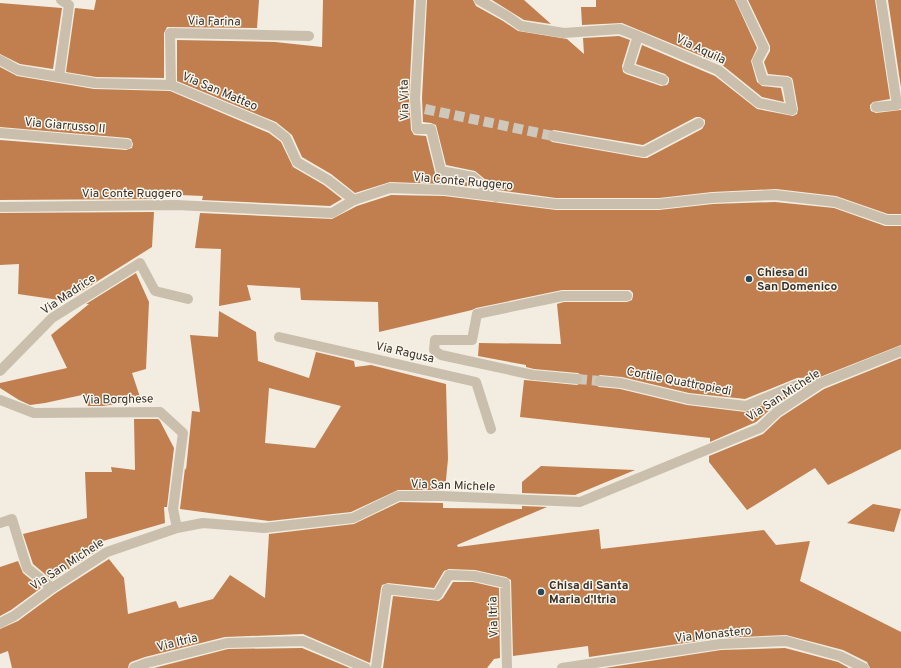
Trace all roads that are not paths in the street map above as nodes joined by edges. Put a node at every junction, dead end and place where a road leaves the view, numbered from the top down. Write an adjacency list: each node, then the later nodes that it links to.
1 (61, 0): 9 (street)
2 (421, 0): 17 (street, Via Vita)
3 (479, 0): 7 (street, Via Aquila)
4 (741, 0): 7 (street, Via Aquila)
5 (881, 0): 12 (street)
6 (309, 36): 11 (street, Via Farina)
7 (638, 36): 10 (street)
8 (0, 60): 9 (street, Via San Matteo)
9 (59, 77): 11 (street, Via San Matteo)
10 (663, 80)
11 (171, 85): 18 (street, Via San Matteo)
12 (876, 107)
13 (699, 123): 15 (street)
14 (0, 132): 16 (street, Via Giarrusso II)
15 (553, 136)
16 (127, 144)
17 (496, 197): 18 (street, Via Conte Ruggero); 20 (street, Via Conte Ruggero)
18 (354, 200): 19 (street, Via Conte Ruggero)
19 (0, 207)
20 (901, 220)
21 (627, 296): 26 (street)
22 (188, 299): 25 (street, Via Madrice)
23 (280, 337): 30 (street, Via Ragusa)
24 (901, 352): 28 (street, Via San Michele)
25 (0, 371)
26 (577, 379)
27 (600, 381): 28 (street, Cortile Quattropiedi)
28 (821, 383): 32 (street, Via San Michele)
29 (0, 400): 32 (street, Via Borghese)
30 (490, 429)
31 (0, 523): 33 (street)
32 (177, 528): 33 (street, Via San Michele)
33 (52, 588): 34 (street, Via San Michele)
34 (0, 623)
35 (134, 668): 36 (street, Via Itria)
36 (366, 668)
37 (376, 668): 38 (street, Via Itria)
38 (507, 668)
39 (562, 668): 40 (street, Via Monastero)
40 (864, 668)

